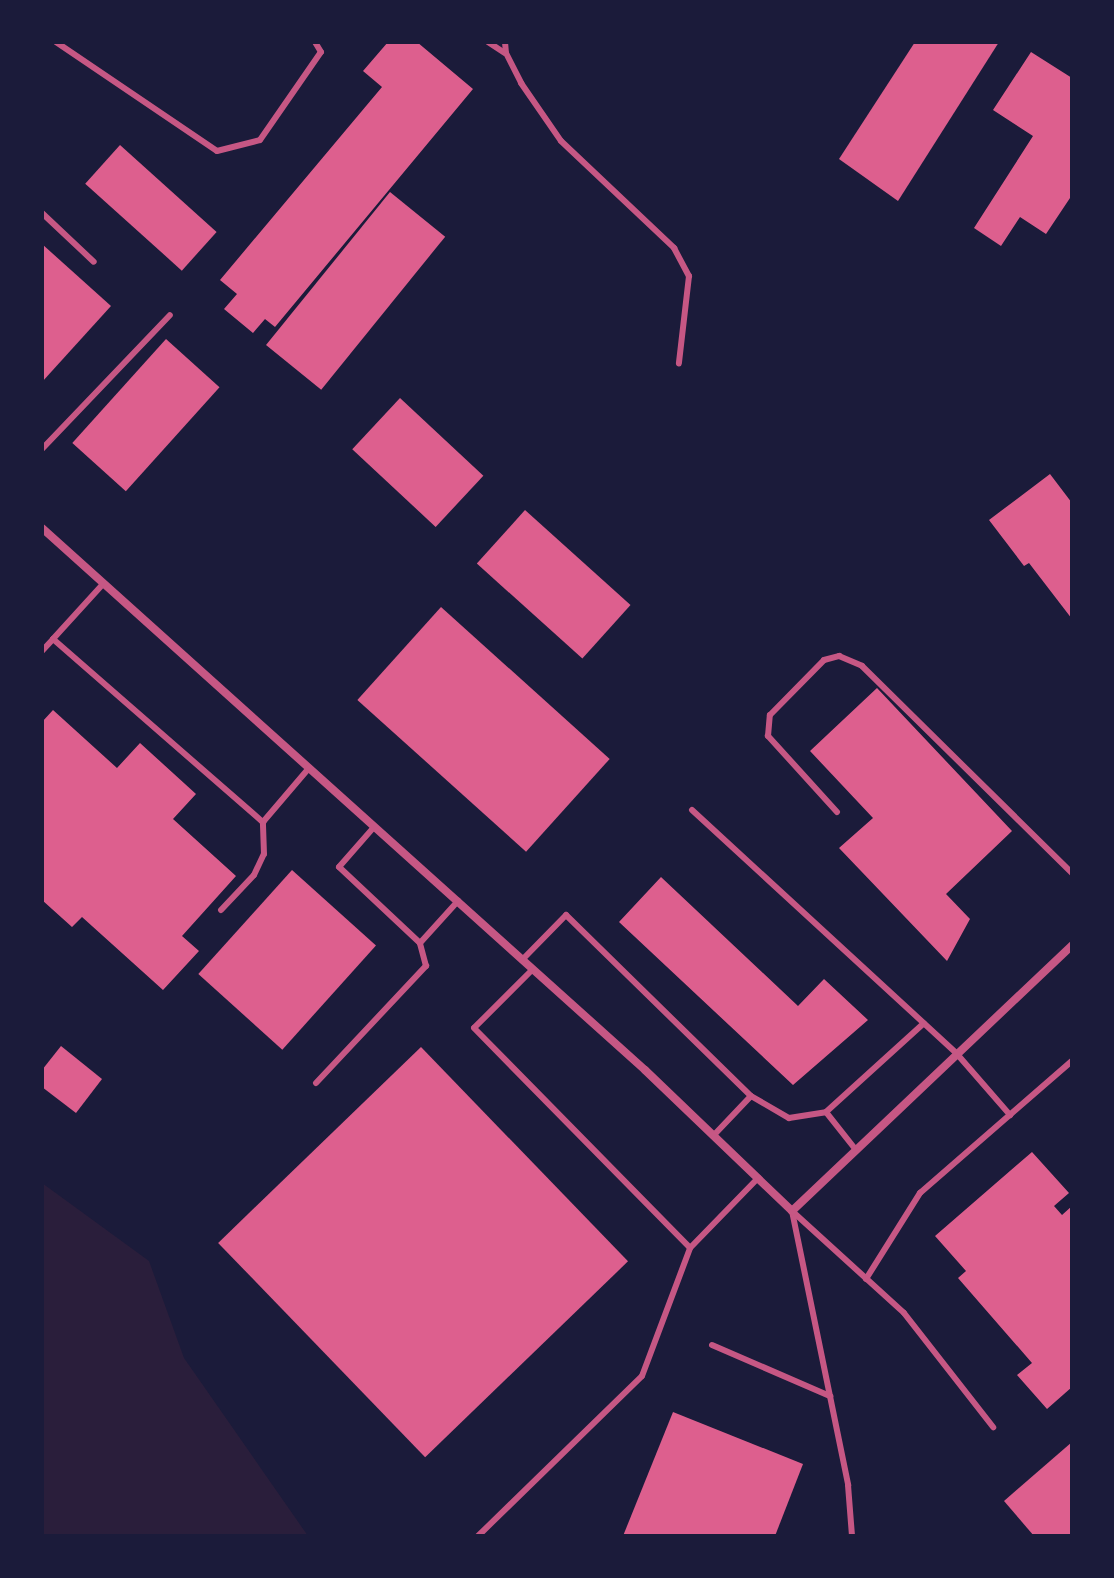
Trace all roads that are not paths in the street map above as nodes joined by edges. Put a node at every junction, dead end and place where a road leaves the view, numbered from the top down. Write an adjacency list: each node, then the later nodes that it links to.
1 (56, 42): 2 (lane)
2 (315, 42)
3 (488, 42): 5 (lane)
4 (505, 42): 5 (lane)
5 (506, 53): 9 (lane)
6 (42, 213): 7 (lane)
7 (94, 262)
8 (170, 315): 10 (lane)
9 (679, 363)
10 (42, 449)
11 (42, 528): 12 (street)
12 (103, 584): 13 (lane); 15 (street)
13 (53, 639): 14 (lane); 18 (lane)
14 (42, 651)
15 (309, 768): 18 (lane); 19 (street)
16 (692, 810): 27 (lane)
17 (837, 812): 20 (lane)
18 (263, 822): 22 (lane)
19 (374, 827): 21 (street); 23 (lane)
20 (1072, 873)
21 (458, 901): 23 (lane); 25 (street)
22 (221, 910)
23 (420, 943): 30 (lane)
24 (1072, 945): 28 (street)
25 (522, 960): 26 (street); 31 (lane)
26 (533, 969): 34 (street); 38 (lane)
27 (924, 1023): 28 (lane); 32 (lane)
28 (957, 1054): 33 (lane); 35 (street)
29 (1072, 1061): 33 (lane)
30 (316, 1083)
31 (751, 1096): 32 (lane); 34 (lane)
32 (826, 1112): 35 (lane)
33 (1010, 1115): 39 (lane)
34 (713, 1136): 36 (street)
35 (856, 1150): 37 (street)
36 (758, 1178): 37 (street); 38 (lane)
37 (792, 1211): 39 (lane); 41 (lane)
38 (690, 1248): 43 (lane)
39 (866, 1279): 42 (lane)
40 (712, 1345): 41 (lane)
41 (830, 1396): 44 (lane)
42 (993, 1427)
43 (478, 1536)
44 (852, 1536)

